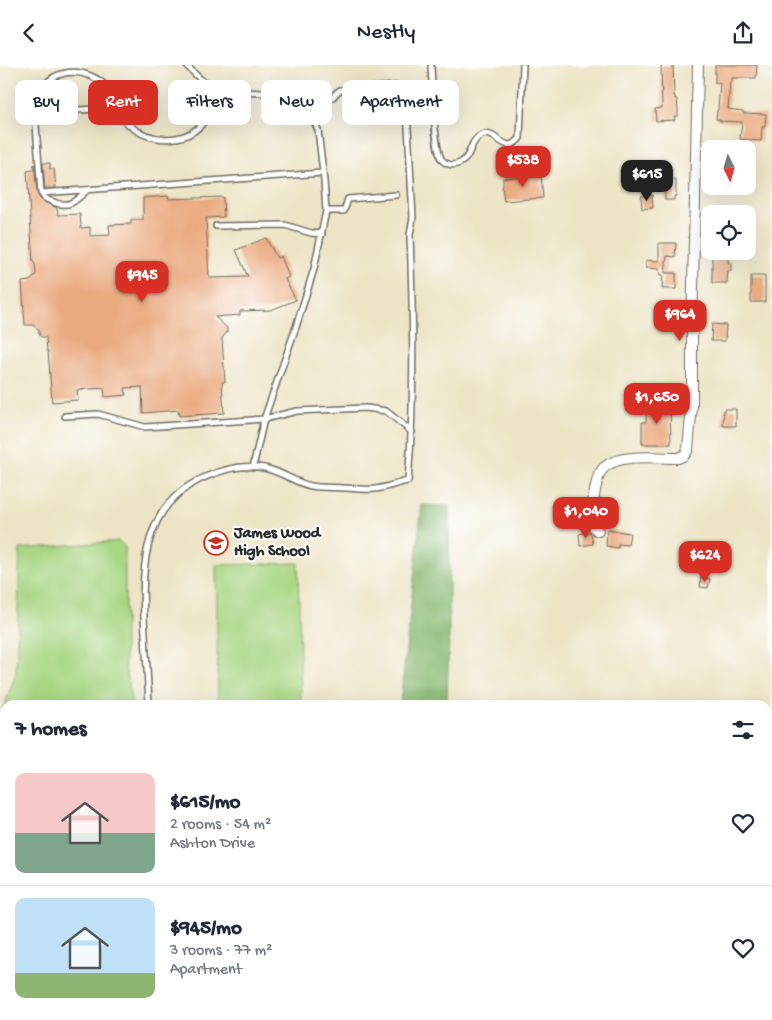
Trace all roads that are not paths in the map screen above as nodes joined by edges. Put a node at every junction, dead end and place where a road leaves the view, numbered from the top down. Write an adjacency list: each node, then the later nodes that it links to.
1 (186, 65): 7 (lane)
2 (431, 65): 3 (lane)
3 (523, 65)
4 (698, 65): 24 (street)
5 (51, 80): 6 (lane)
6 (100, 80)
7 (201, 80)
8 (332, 97): 22 (lane)
9 (36, 125): 15 (lane)
10 (128, 125): 11 (lane)
11 (202, 125)
12 (316, 125): 13 (lane)
13 (323, 173): 14 (lane); 17 (lane)
14 (87, 190): 15 (lane); 15 (lane)
15 (41, 193)
16 (396, 195): 17 (lane)
17 (326, 211): 19 (lane)
18 (216, 226): 19 (lane)
19 (322, 234): 21 (lane)
20 (65, 416): 21 (lane)
21 (264, 419): 22 (lane); 23 (lane)
22 (412, 432): 23 (lane)
23 (253, 467): 25 (lane)
24 (598, 531)
25 (149, 700)

